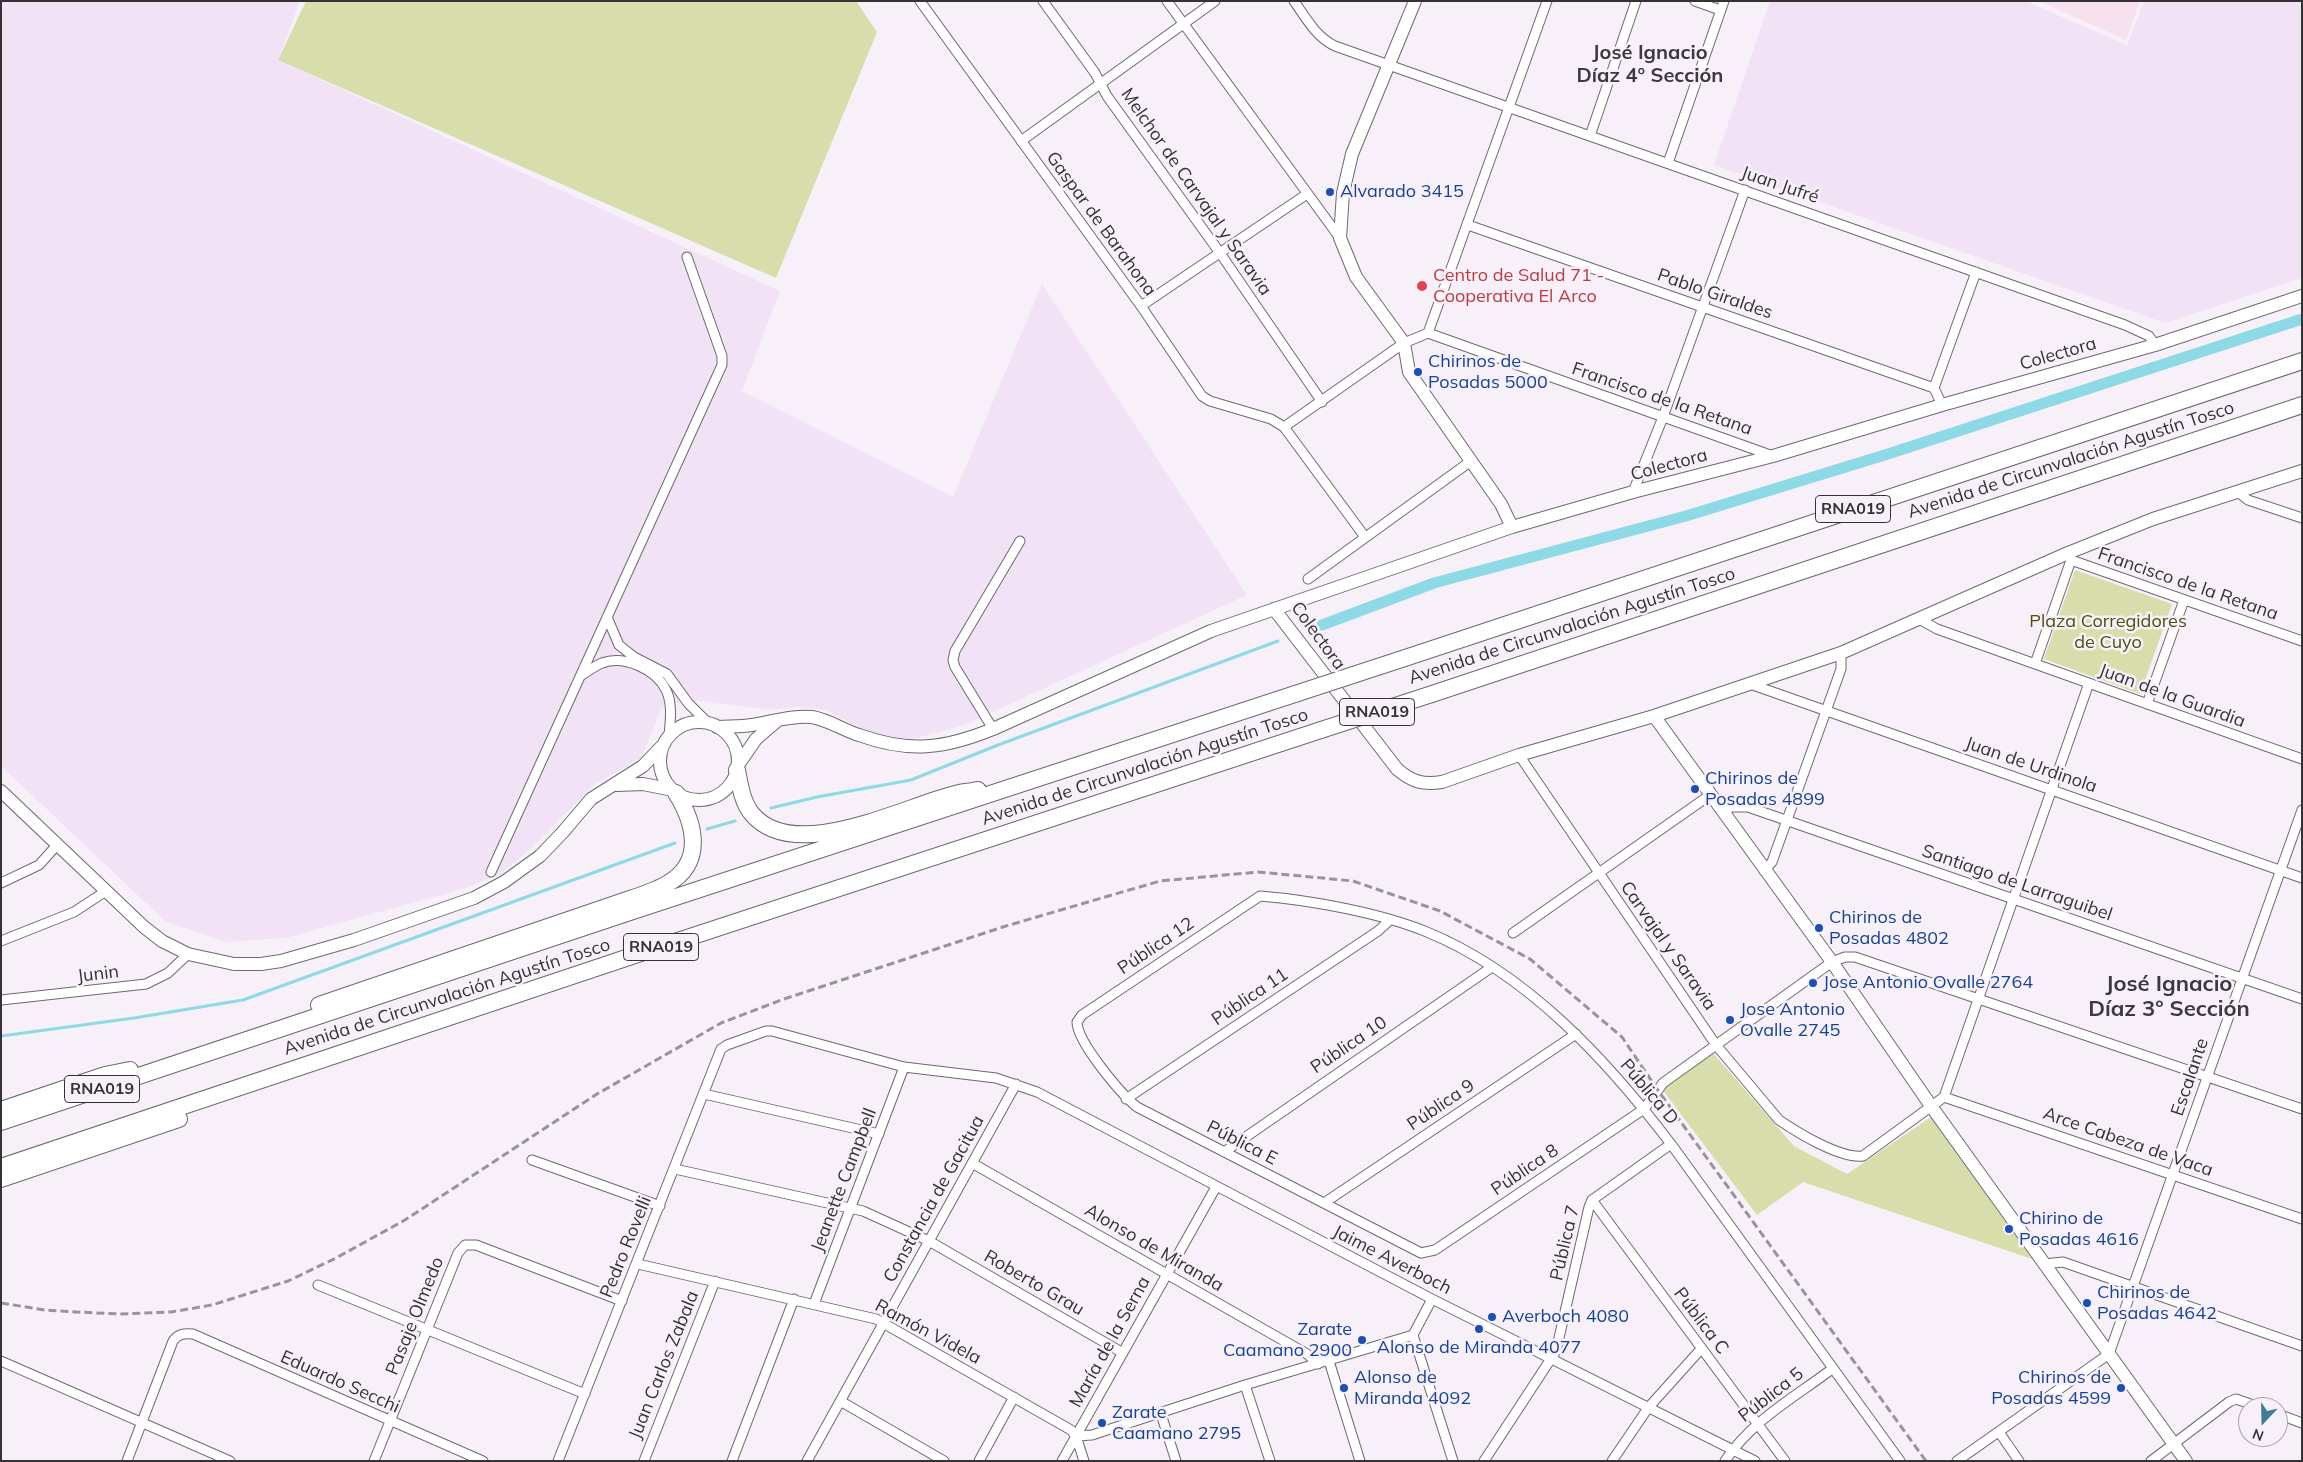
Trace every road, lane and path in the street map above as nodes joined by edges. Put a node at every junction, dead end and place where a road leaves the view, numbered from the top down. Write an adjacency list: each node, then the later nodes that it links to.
1 (920, 1): 16 (street, Gaspar de Barahona)
2 (1043, 1): 13 (street, Melchor de Carvajal y Saravia)
3 (1167, 1): 11 (street)
4 (1215, 1): 11 (street)
5 (1294, 1): 12 (street, Juan Jufré)
6 (1415, 1): 12 (main road)
7 (1547, 1): 14 (street)
8 (1636, 1): 15 (street)
9 (1696, 1): 10 (street)
10 (1722, 6): 17 (street)
11 (1183, 24): 13 (street); 19 (street)
12 (1389, 64): 14 (street, Juan Jufré); 21 (main road)
13 (1101, 84): 16 (street); 22 (street, Melchor de Carvajal y Saravia)
14 (1510, 107): 15 (street, Juan Jufré); 20 (street)
15 (1590, 136): 17 (street, Juan Jufré)
16 (1021, 141): 26 (street, Gaspar de Barahona)
17 (1668, 163): 18 (street, Juan Jufré)
18 (1745, 190): 24 (street, Juan Jufré); 27 (street)
19 (1307, 194): 21 (street); 22 (street)
20 (1468, 225): 27 (street, Pablo Giraldes); 28 (street)
21 (1340, 238): 29 (main road)
22 (1220, 253): 26 (street); 33 (street, Melchor de Carvajal y Saravia)
23 (687, 257): 51 (street)
24 (1976, 272): 30 (street, Juan Jufré); 32 (street)
25 (2302, 296): 30 (main road, Colectora)
26 (1141, 306): 37 (street, Gaspar de Barahona)
27 (1703, 307): 32 (street, Pablo Giraldes); 36 (street)
28 (1428, 334): 29 (street); 36 (street, Francisco de la Retana)
29 (1404, 343): 33 (street); 39 (main road)
30 (2155, 344): 34 (main road, Colectora)
31 (2302, 361): 69 (highway, Avenida de Circunvalación Agustín Tosco / RNA019, bridge)
32 (1934, 388): 34 (street)
33 (1322, 402): 37 (street)
34 (1942, 405): 38 (main road, Colectora)
35 (2302, 405): 104 (highway, Avenida de Circunvalación Agustín Tosco / RNA019, bridge)
36 (1663, 417): 38 (street, Francisco de la Retana); 41 (street)
37 (1284, 427): 45 (street)
38 (1773, 456): 41 (main road, Colectora)
39 (1471, 461): 44 (main road); 45 (street)
40 (2302, 471): 42 (main road, Colectora)
41 (1633, 492): 44 (main road, Colectora)
42 (2238, 492): 43 (street); 47 (main road, Colectora)
43 (2302, 518)
44 (1512, 526): 50 (main road, Colectora)
45 (1365, 537): 48 (street)
46 (1020, 541): 64 (street)
47 (2069, 556): 49 (street, Francisco de la Retana); 52 (main road, Colectora); 55 (street)
48 (1308, 579)
49 (2184, 600): 53 (street, Francisco de la Retana); 59 (street)
50 (1274, 609): 64 (main road); 66 (main road, Colectora)
51 (607, 616): 56 (street); 63 (street)
52 (1919, 619): 54 (main road, Colectora); 55 (street, Juan de la Guardia)
53 (2302, 641)
54 (1841, 653): 58 (main road, Colectora); 60 (street)
55 (2035, 664): 57 (street, Juan de la Guardia)
56 (582, 676): 65 (street); 81 (street)
57 (2089, 683): 59 (street, Juan de la Guardia); 71 (street)
58 (1749, 684): 60 (street, Juan de Urdinola); 61 (main road, Colectora)
59 (2147, 704): 67 (street, Juan de la Guardia)
60 (1826, 711): 71 (street, Juan de Urdinola); 77 (street)
61 (1654, 716): 66 (main road, Colectora); 74 (main road)
62 (779, 719): 63 (main road); 64 (main road); 68 (main road)
63 (713, 725): 65 (main road); 68 (main road)
64 (992, 729)
65 (666, 740): 70 (main road); 73 (main road)
66 (1519, 755): 82 (street, Carvajal y Saravia)
67 (2302, 759)
68 (737, 768): 69 (highway); 73 (main road)
69 (1025, 783): 100 (highway, Avenida de Circunvalación Agustín Tosco / RNA019)
70 (612, 785): 73 (main road); 91 (main road)
71 (2052, 790): 79 (street, Juan de Urdinola); 87 (street)
72 (1, 791): 78 (main road)
73 (674, 792): 100 (highway)
74 (1710, 795): 76 (main road); 82 (street)
75 (2302, 810): 79 (street, Escalante)
76 (1723, 813): 77 (street, Santiago de Larraguibel); 80 (main road)
77 (1787, 820): 80 (street); 87 (street, Santiago de Larraguibel)
78 (57, 845): 84 (street); 85 (main road)
79 (2280, 870): 83 (street, Juan de Urdinola); 94 (street, Escalante)
80 (1764, 871): 92 (main road)
81 (491, 872)
82 (1598, 873): 89 (street); 101 (street, Carvajal y Saravia)
83 (2302, 878)
84 (1, 883)
85 (106, 890): 90 (street); 91 (main road)
86 (1260, 896): 88 (street, Pública D); 98 (street, Pública 12)
87 (2013, 899): 94 (street, Santiago de Larraguibel); 95 (street)
88 (1390, 920): 93 (street, Pública D); 110 (street, Pública 11)
89 (1513, 933)
90 (1, 941)
91 (188, 954): 96 (street, Junin)
92 (1832, 962): 95 (street); 101 (street); 111 (main road)
93 (1492, 967): 99 (street, Pública D); 118 (street, Pública 10)
94 (2242, 979): 97 (street, Santiago de Larraguibel); 106 (street, Escalante)
95 (1979, 998): 106 (street); 109 (street)
96 (1, 1000)
97 (2302, 1000)
98 (1077, 1028): 110 (street, Pública E)
99 (1576, 1034): 112 (street, Pública D); 127 (street, Pública 9)
100 (252, 1038): 103 (highway, Avenida de Circunvalación Agustín Tosco / RNA019)
101 (1716, 1045): 111 (street, Carvajal y Saravia); 112 (street)
102 (724, 1046): 105 (street, Jaime Averboch); 108 (street, Pedro Rovelli)
103 (204, 1055): 114 (highway); 115 (highway, Avenida de Circunvalación Agustín Tosco / RNA019)
104 (301, 1067): 121 (highway, Avenida de Circunvalación Agustín Tosco / RNA019); 124 (highway)
105 (904, 1067): 107 (street, Jaime Averboch); 116 (street, Jeanette Campbell)
106 (2207, 1076): 113 (street); 123 (street, Escalante)
107 (1016, 1084): 120 (street, Constancia de Gacitua); 125 (street, Jaime Averboch)
108 (704, 1094): 116 (street); 122 (street, Pedro Rovelli)
109 (1944, 1097): 111 (street); 123 (street, Arce Cabeza de Vaca)
110 (1126, 1098): 118 (street, Pública E)
111 (1931, 1106): 134 (main road)
112 (1644, 1109): 117 (street, Pública D); 132 (street, Pública 8)
113 (2302, 1109)
114 (1, 1110)
115 (1, 1122)
116 (879, 1134): 129 (street, Jeanette Campbell)
117 (1671, 1144): 126 (street, Pública 7); 154 (street, Pública D)
118 (1224, 1152): 127 (street, Pública E)
119 (532, 1160): 128 (street)
120 (972, 1163): 131 (street, Constancia de Gacitua); 135 (street, Alonso de Miranda)
121 (1, 1167)
122 (675, 1169): 128 (street, Pedro Rovelli); 129 (street, Roberto Grau)
123 (2174, 1174): 130 (street, Arce Cabeza de Vaca); 138 (street, Escalante)
124 (1, 1179)
125 (1216, 1187): 135 (street, María de la Serna); 140 (street, Jaime Averboch)
126 (1592, 1200): 147 (street, Pública C); 150 (street, Pública 7)
127 (1324, 1203): 132 (street, Pública E)
128 (660, 1206): 133 (street, Pedro Rovelli)
129 (850, 1208): 131 (street, Roberto Grau); 142 (street, Jeanette Campbell)
130 (2302, 1218)
131 (929, 1241): 143 (street, Constancia de Gacitua); 148 (street, Roberto Grau)
132 (1421, 1253)
133 (638, 1264): 136 (street, Ramón Videla); 141 (street, Pedro Rovelli)
134 (2044, 1264): 138 (street); 149 (main road)
135 (1167, 1274): 148 (street, María de la Serna); 153 (street, Alonso de Miranda)
136 (714, 1281): 139 (street, Ramón Videla); 176 (street, Juan Carlos Zabala)
137 (318, 1285): 144 (street)
138 (2133, 1288): 146 (street); 149 (street, Escalante)
139 (794, 1299): 142 (street, Ramón Videla); 177 (street)
140 (1432, 1299): 145 (street); 150 (street, Jaime Averboch)
141 (622, 1302): 144 (street, Pasaje Olmedo); 156 (street, Pedro Rovelli)
142 (814, 1304): 143 (street, Ramón Videla)
143 (885, 1323): 157 (street, Ramón Videla); 159 (street, Constancia de Gacitua)
144 (428, 1328): 156 (street); 164 (street, Pasaje Olmedo)
145 (1413, 1335): 152 (street); 186 (street)
146 (2302, 1346)
147 (1701, 1349): 160 (street); 165 (street, Pública C)
148 (1123, 1353): 168 (street, María de la Serna)
149 (2109, 1354): 167 (street); 169 (main road)
150 (1551, 1358): 160 (street, Jaime Averboch); 187 (street, Pública 7)
151 (1, 1361): 163 (street)
152 (1329, 1361): 153 (street); 185 (street)
153 (1318, 1364): 155 (street)
154 (1832, 1369): 165 (street, Pública 5); 192 (street, Pública D)
155 (1245, 1385): 161 (street); 184 (street)
156 (585, 1394): 175 (street, Pedro Rovelli)
157 (1014, 1397): 168 (street, Ramón Videla); 180 (street)
158 (2238, 1400): 169 (street)
159 (842, 1402): 178 (street, Constancia de Gacitua); 179 (street)
160 (1648, 1408): 170 (street, Jaime Averboch); 188 (street)
161 (1161, 1414): 168 (street); 183 (street)
162 (2288, 1418): 166 (street)
163 (141, 1422): 164 (street, Eduardo Secchi); 171 (street); 172 (street)
164 (390, 1422): 173 (street, Pasaje Olmedo); 174 (street, Eduardo Secchi)
165 (1758, 1423): 170 (street, Pública 5); 191 (street, Pública C)
166 (2302, 1423)
167 (1999, 1432): 193 (street); 194 (street)
168 (1076, 1436): 181 (street, María de la Serna); 182 (street)
169 (2174, 1444): 195 (street); 196 (main road)
170 (1733, 1449): 189 (street, Pública 5); 190 (street, Jaime Averboch)
171 (127, 1461)
172 (230, 1461)
173 (374, 1461)
174 (483, 1461)
175 (558, 1461)
176 (644, 1461)
177 (732, 1461)
178 (808, 1461)
179 (944, 1461)
180 (978, 1461)
181 (1062, 1461)
182 (1084, 1461)
183 (1176, 1461)
184 (1270, 1461)
185 (1360, 1461)
186 (1453, 1461)
187 (1484, 1461)
188 (1612, 1461)
189 (1725, 1461)
190 (1756, 1461)
191 (1785, 1461)
192 (1900, 1461)
193 (1957, 1461)
194 (2019, 1461)
195 (2151, 1461)
196 (2186, 1461)

